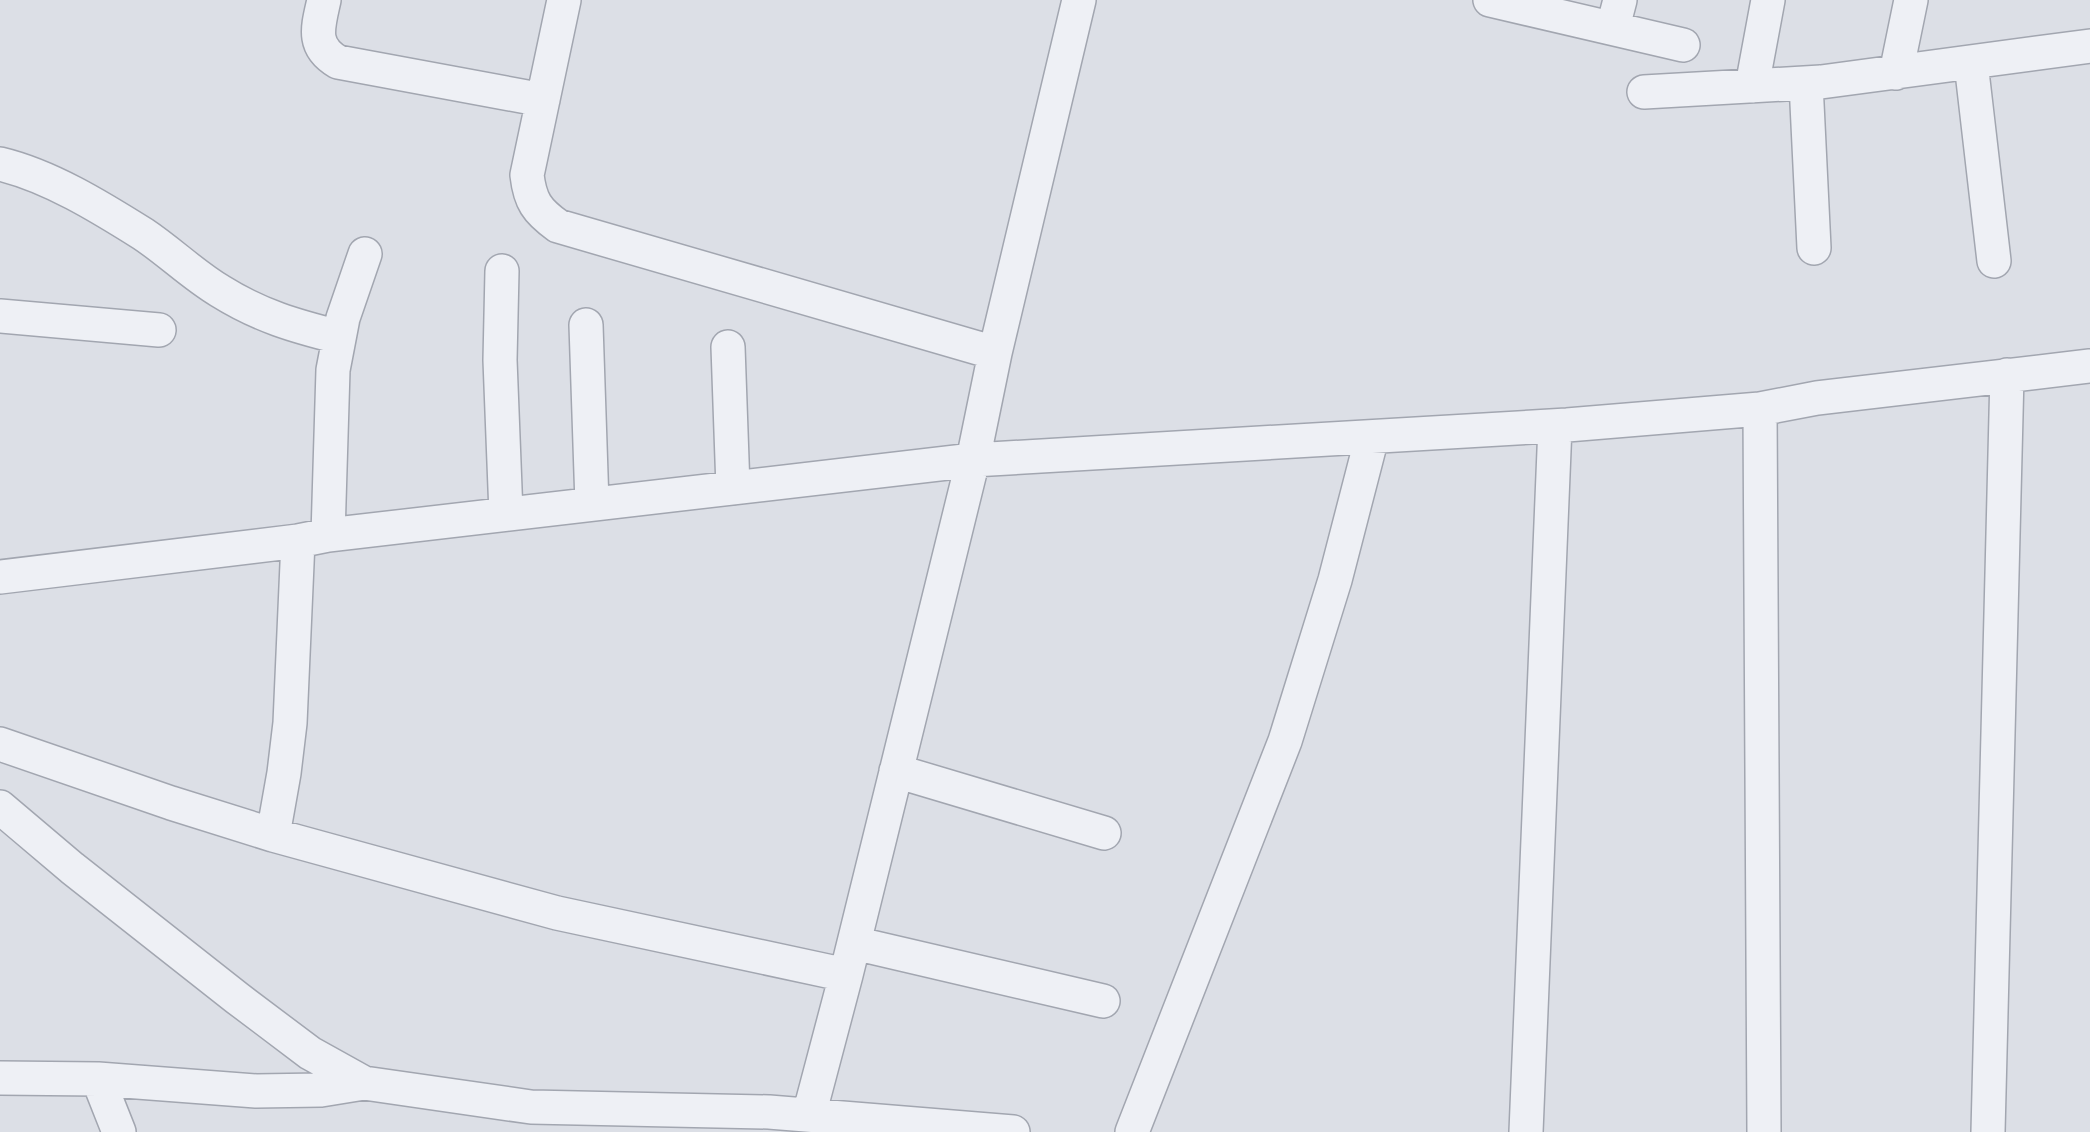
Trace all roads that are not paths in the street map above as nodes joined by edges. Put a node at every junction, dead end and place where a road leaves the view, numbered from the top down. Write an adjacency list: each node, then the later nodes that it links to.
1 (324, 0): 15 (street)
2 (564, 0): 15 (street)
3 (1079, 0): 26 (street)
4 (1768, 0): 13 (street)
5 (1911, 0): 11 (street)
6 (1495, 1): 7 (street)
7 (1616, 14): 8 (street)
8 (1683, 45)
9 (2090, 46): 10 (street)
10 (1971, 63): 11 (street); 19 (street)
11 (1896, 73): 12 (street)
12 (1806, 83): 13 (street); 17 (street)
13 (1752, 86): 14 (street)
14 (1644, 92)
15 (543, 100): 26 (street)
16 (0, 164): 24 (street)
17 (1814, 248)
18 (364, 254): 24 (street)
19 (1994, 261)
20 (502, 271): 35 (street)
21 (0, 316): 23 (street)
22 (586, 325): 34 (street)
23 (159, 330)
24 (339, 337): 36 (street)
25 (728, 347): 33 (street)
26 (995, 353): 32 (street)
27 (2090, 366): 28 (street)
28 (2007, 375): 29 (street); 55 (street)
29 (1760, 409): 30 (street); 54 (street)
30 (1555, 426): 31 (street); 53 (street)
31 (1372, 437): 32 (street); 52 (street)
32 (973, 460): 33 (street); 39 (street)
33 (733, 488): 34 (street)
34 (592, 504): 35 (street)
35 (506, 514): 36 (street)
36 (313, 538): 37 (street); 42 (street)
37 (0, 577)
38 (0, 744): 42 (street)
39 (896, 771): 41 (street); 43 (street)
40 (0, 807): 48 (street)
41 (1104, 833)
42 (273, 834): 44 (street)
43 (854, 943): 44 (street); 45 (street)
44 (846, 975): 49 (street)
45 (1104, 1001)
46 (0, 1078): 47 (street)
47 (98, 1079): 48 (street); 50 (street)
48 (364, 1083): 49 (street)
49 (788, 1120): 51 (street)
50 (119, 1132)
51 (1013, 1132)
52 (1132, 1132)
53 (1526, 1132)
54 (1764, 1132)
55 (1988, 1132)

